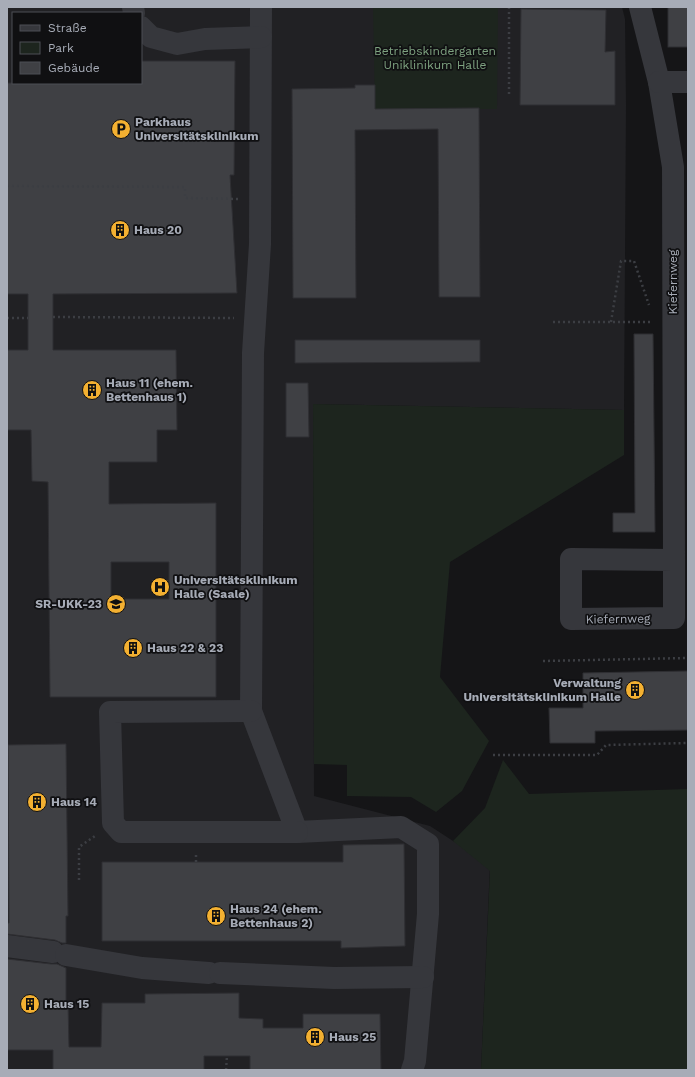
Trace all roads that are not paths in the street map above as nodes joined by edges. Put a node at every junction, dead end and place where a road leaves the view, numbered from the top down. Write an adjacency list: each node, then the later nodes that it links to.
1 (261, 7): 4 (street)
2 (640, 7): 5 (street, Kiefernweg)
3 (142, 28): 4 (street)
4 (261, 37): 8 (street)
5 (659, 82): 6 (street); 7 (street, Kiefernweg)
6 (688, 82)
7 (674, 560): 7 (street, Kiefernweg)
8 (251, 711): 9 (street); 9 (street)
9 (297, 832): 11 (street)
10 (7, 946): 11 (street)
11 (422, 976): 12 (street)
12 (412, 1070)

